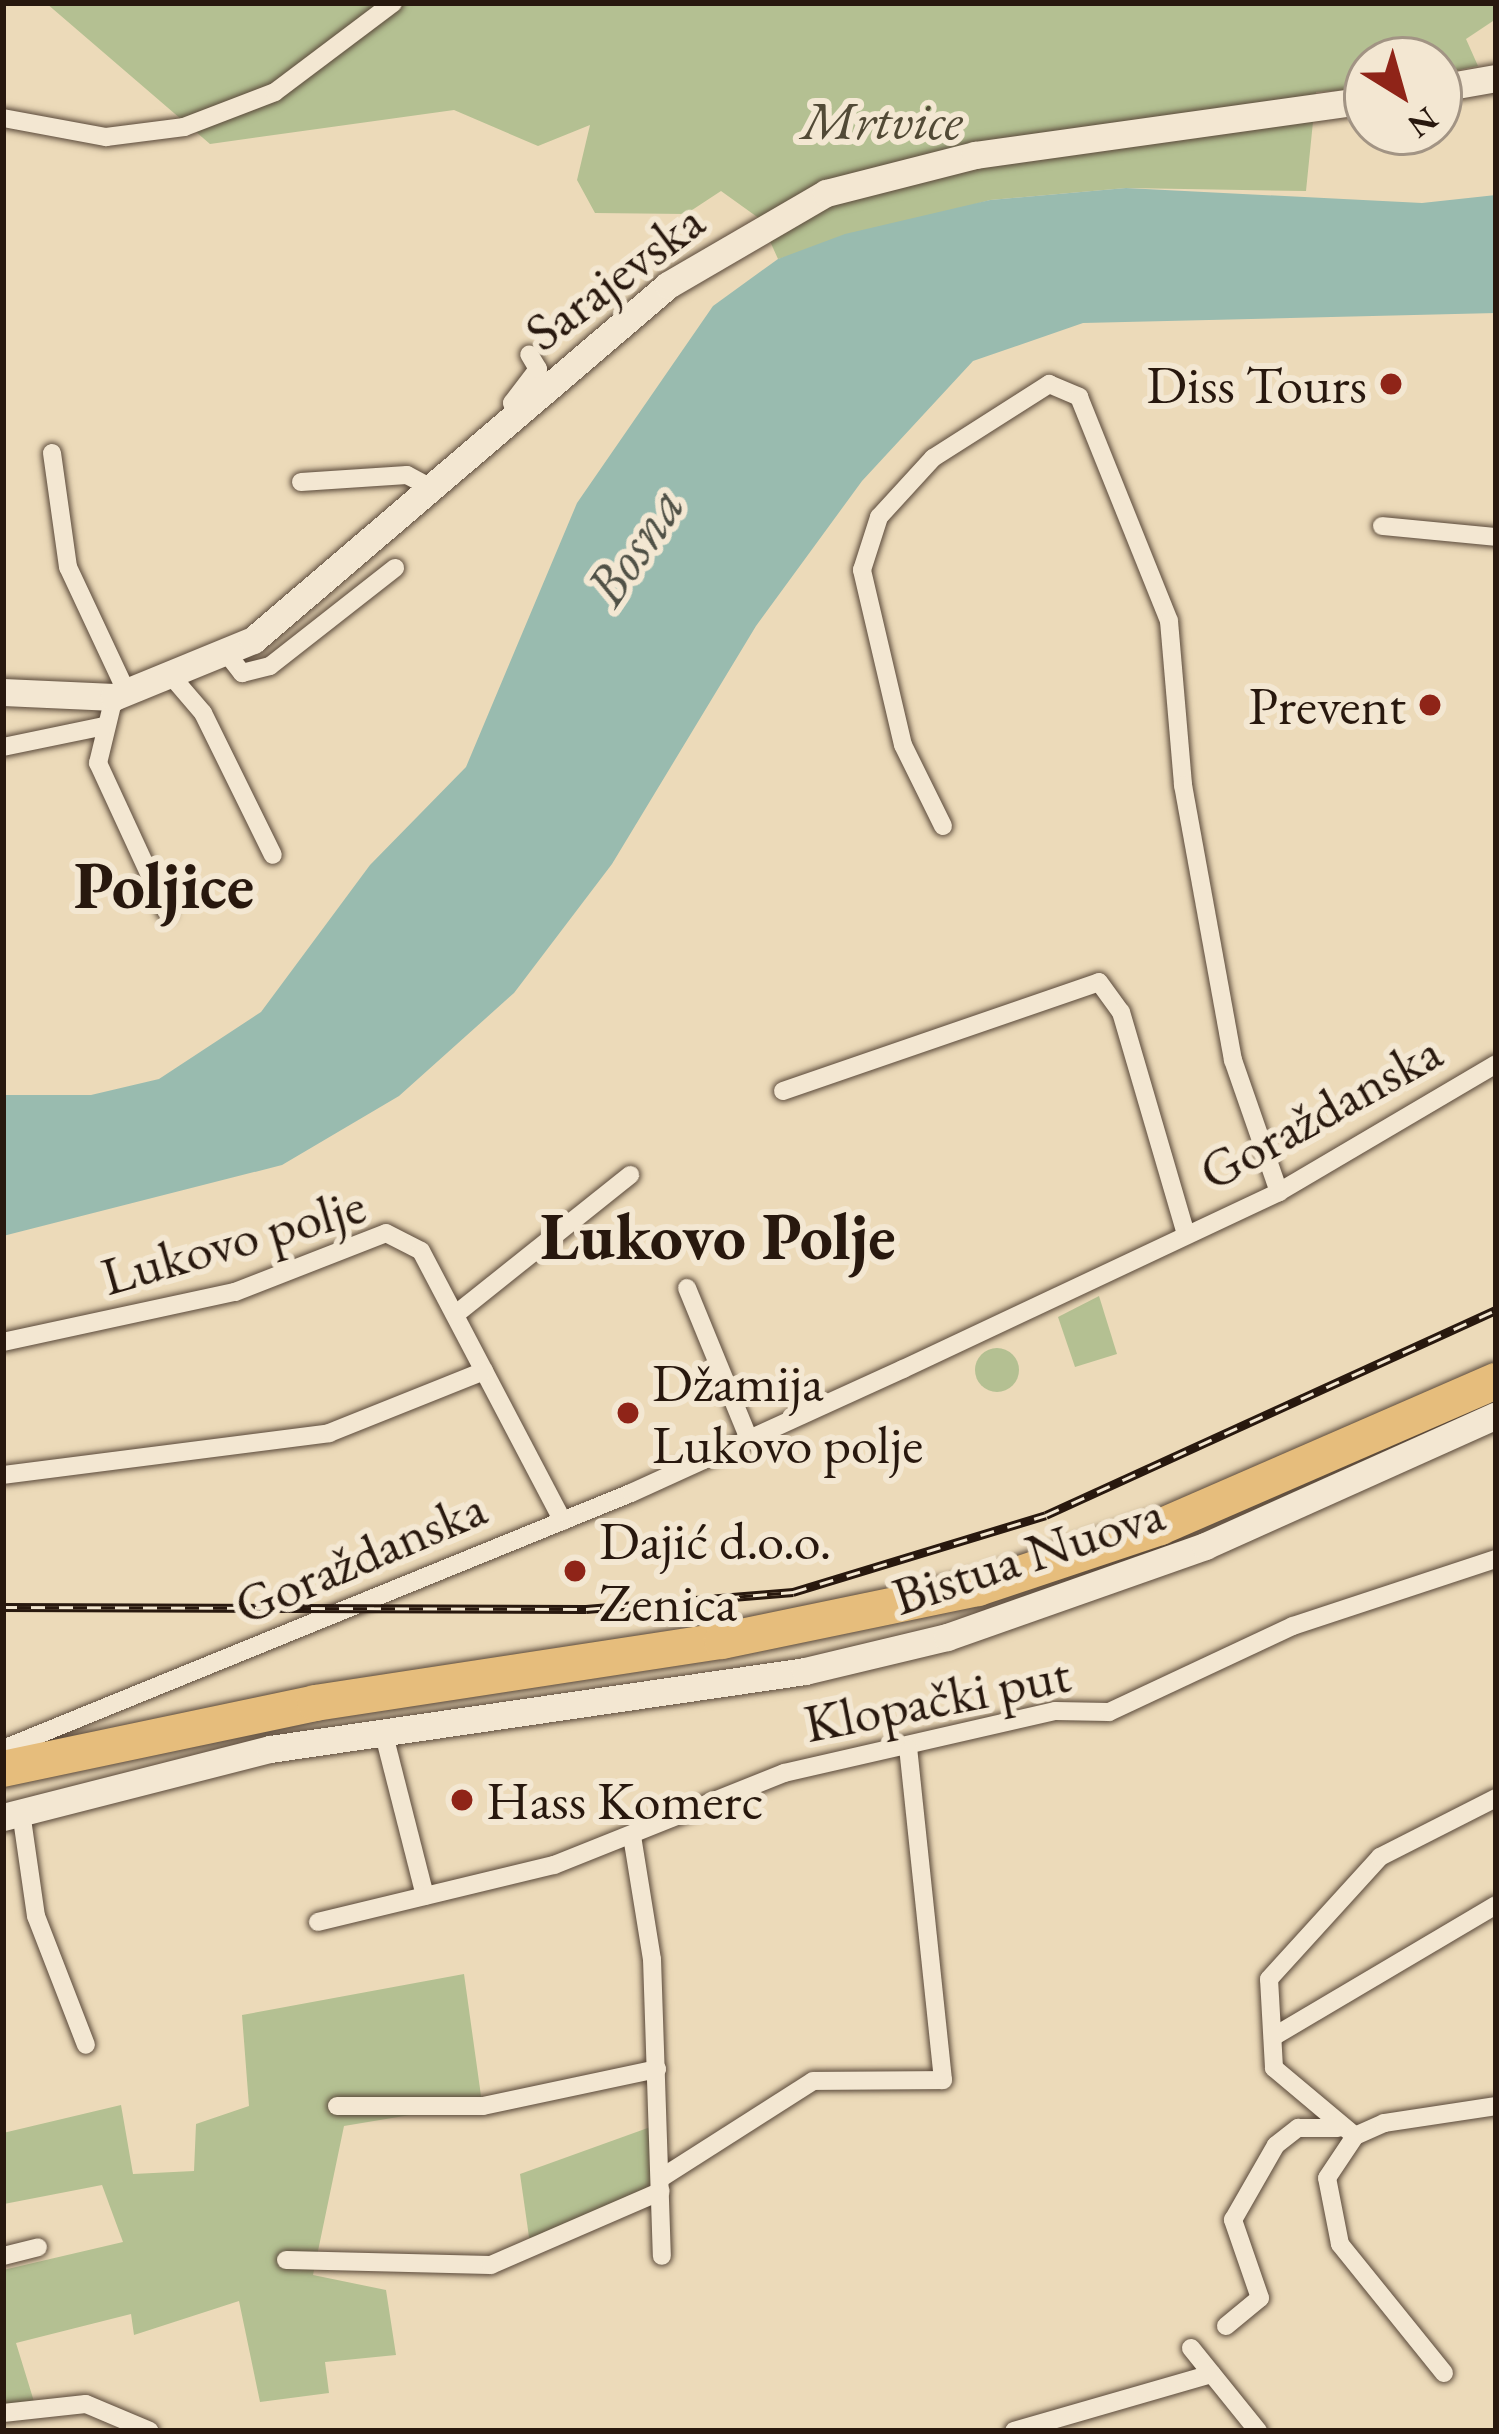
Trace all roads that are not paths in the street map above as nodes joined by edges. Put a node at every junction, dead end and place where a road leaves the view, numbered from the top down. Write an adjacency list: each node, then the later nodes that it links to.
1 (393, 3): 5 (street)
2 (1496, 78): 3 (main road)
3 (1463, 84)
4 (1343, 103): 7 (main road, Sarajevska)
5 (3, 118)
6 (529, 354): 7 (street)
7 (517, 414): 10 (main road, Sarajevska)
8 (52, 453): 17 (street)
9 (301, 482): 10 (street)
10 (433, 489): 14 (main road, Sarajevska)
11 (1382, 526): 12 (street)
12 (1496, 537)
13 (395, 568): 14 (street)
14 (228, 655): 15 (main road, Sarajevska)
15 (173, 678): 17 (main road, Sarajevska); 21 (street)
16 (3, 692): 17 (main road, Sarajevska)
17 (121, 695): 18 (street)
18 (104, 726): 19 (street); 22 (street)
19 (3, 747)
20 (943, 826): 26 (street)
21 (273, 855)
22 (167, 913)
23 (1496, 1064): 26 (street, Goraždanska)
24 (782, 1091): 27 (street, Goraždanska)
25 (630, 1175): 29 (street)
26 (1279, 1192): 27 (street, Goraždanska)
27 (1186, 1235): 34 (street, Goraždanska)
28 (687, 1288): 34 (street)
29 (457, 1314): 30 (street, Lukovo polje); 31 (street, Lukovo polje)
30 (3, 1342)
31 (484, 1371): 35 (street); 36 (street, Lukovo polje)
32 (1496, 1382): 41 (highway)
33 (1496, 1415): 38 (main road, Bistua Nuova)
34 (749, 1438): 36 (street, Goraždanska)
35 (3, 1475)
36 (562, 1521): 39 (street, Goraždanska)
37 (1496, 1559): 40 (street, Klopački put)
38 (383, 1731): 43 (main road, Bistua Nuova); 45 (street)
39 (3, 1748)
40 (908, 1749): 44 (street, Klopački put); 54 (street)
41 (3, 1769)
42 (1496, 1798): 48 (street)
43 (12, 1815): 49 (street)
44 (632, 1836): 45 (street, Klopački put); 50 (street)
45 (425, 1896): 47 (street, Klopački put)
46 (1496, 1905): 48 (street)
47 (318, 1922)
48 (1273, 2037): 53 (street)
49 (86, 2045)
50 (657, 2069): 51 (street); 54 (street)
51 (337, 2106)
52 (1496, 2106): 53 (street)
53 (1347, 2132): 59 (street); 61 (street)
54 (661, 2185): 57 (street); 58 (street)
55 (38, 2247): 56 (street)
56 (3, 2256)
57 (662, 2256)
58 (286, 2260)
59 (1226, 2326)
60 (1191, 2348): 62 (street)
61 (1444, 2373)
62 (1212, 2374): 65 (street); 66 (street)
63 (3, 2413): 64 (street)
64 (150, 2431)
65 (1014, 2431)
66 (1258, 2431)

